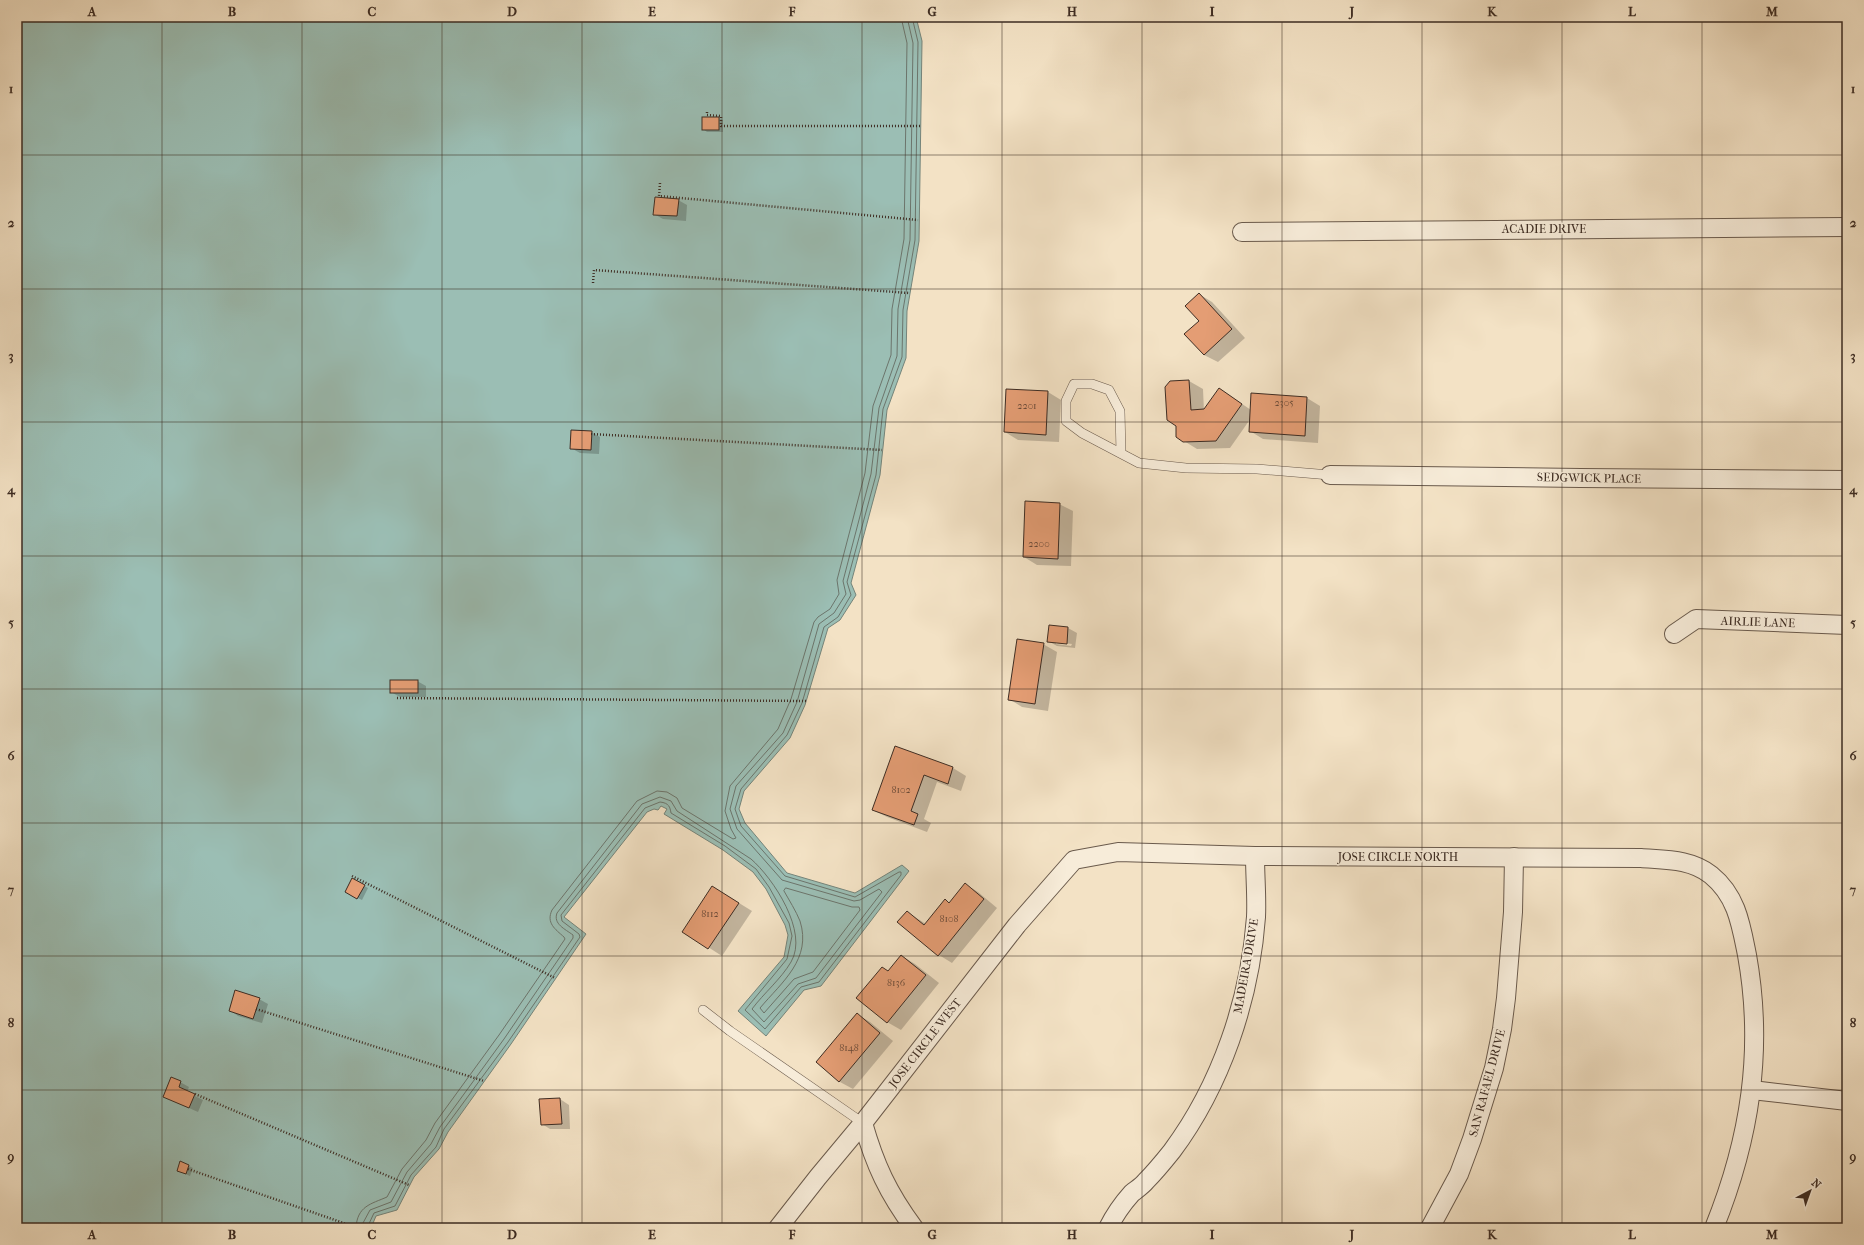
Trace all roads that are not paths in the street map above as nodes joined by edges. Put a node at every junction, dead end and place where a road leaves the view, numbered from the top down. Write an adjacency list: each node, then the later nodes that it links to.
1 (1847, 227): 2 (street, ACADIE DRIVE)
2 (1242, 232)
3 (1121, 453): 3 (lane); 4 (lane)
4 (1330, 474): 5 (street, SEDGWICK PLACE)
5 (1847, 480)
6 (1847, 625): 7 (street, AIRLIE LANE)
7 (1674, 634)
8 (1255, 856): 9 (street, JOSE CIRCLE NORTH); 10 (street, JOSE CIRCLE NORTH); 17 (street, MADEIRA DRIVE)
9 (1514, 857): 12 (street, JOSE CIRCLE NORTH); 18 (street, SAN RAFAEL DRIVE)
10 (1074, 860): 14 (street, JOSE CIRCLE WEST)
11 (703, 1010): 14 (lane)
12 (1752, 1090): 13 (street); 19 (street, JOSE CIRCLE NORTH)
13 (1847, 1101)
14 (863, 1123): 15 (street, JOSE CIRCLE WEST); 16 (street)
15 (778, 1228)
16 (914, 1228)
17 (1108, 1228)
18 (1430, 1228)
19 (1714, 1228)

